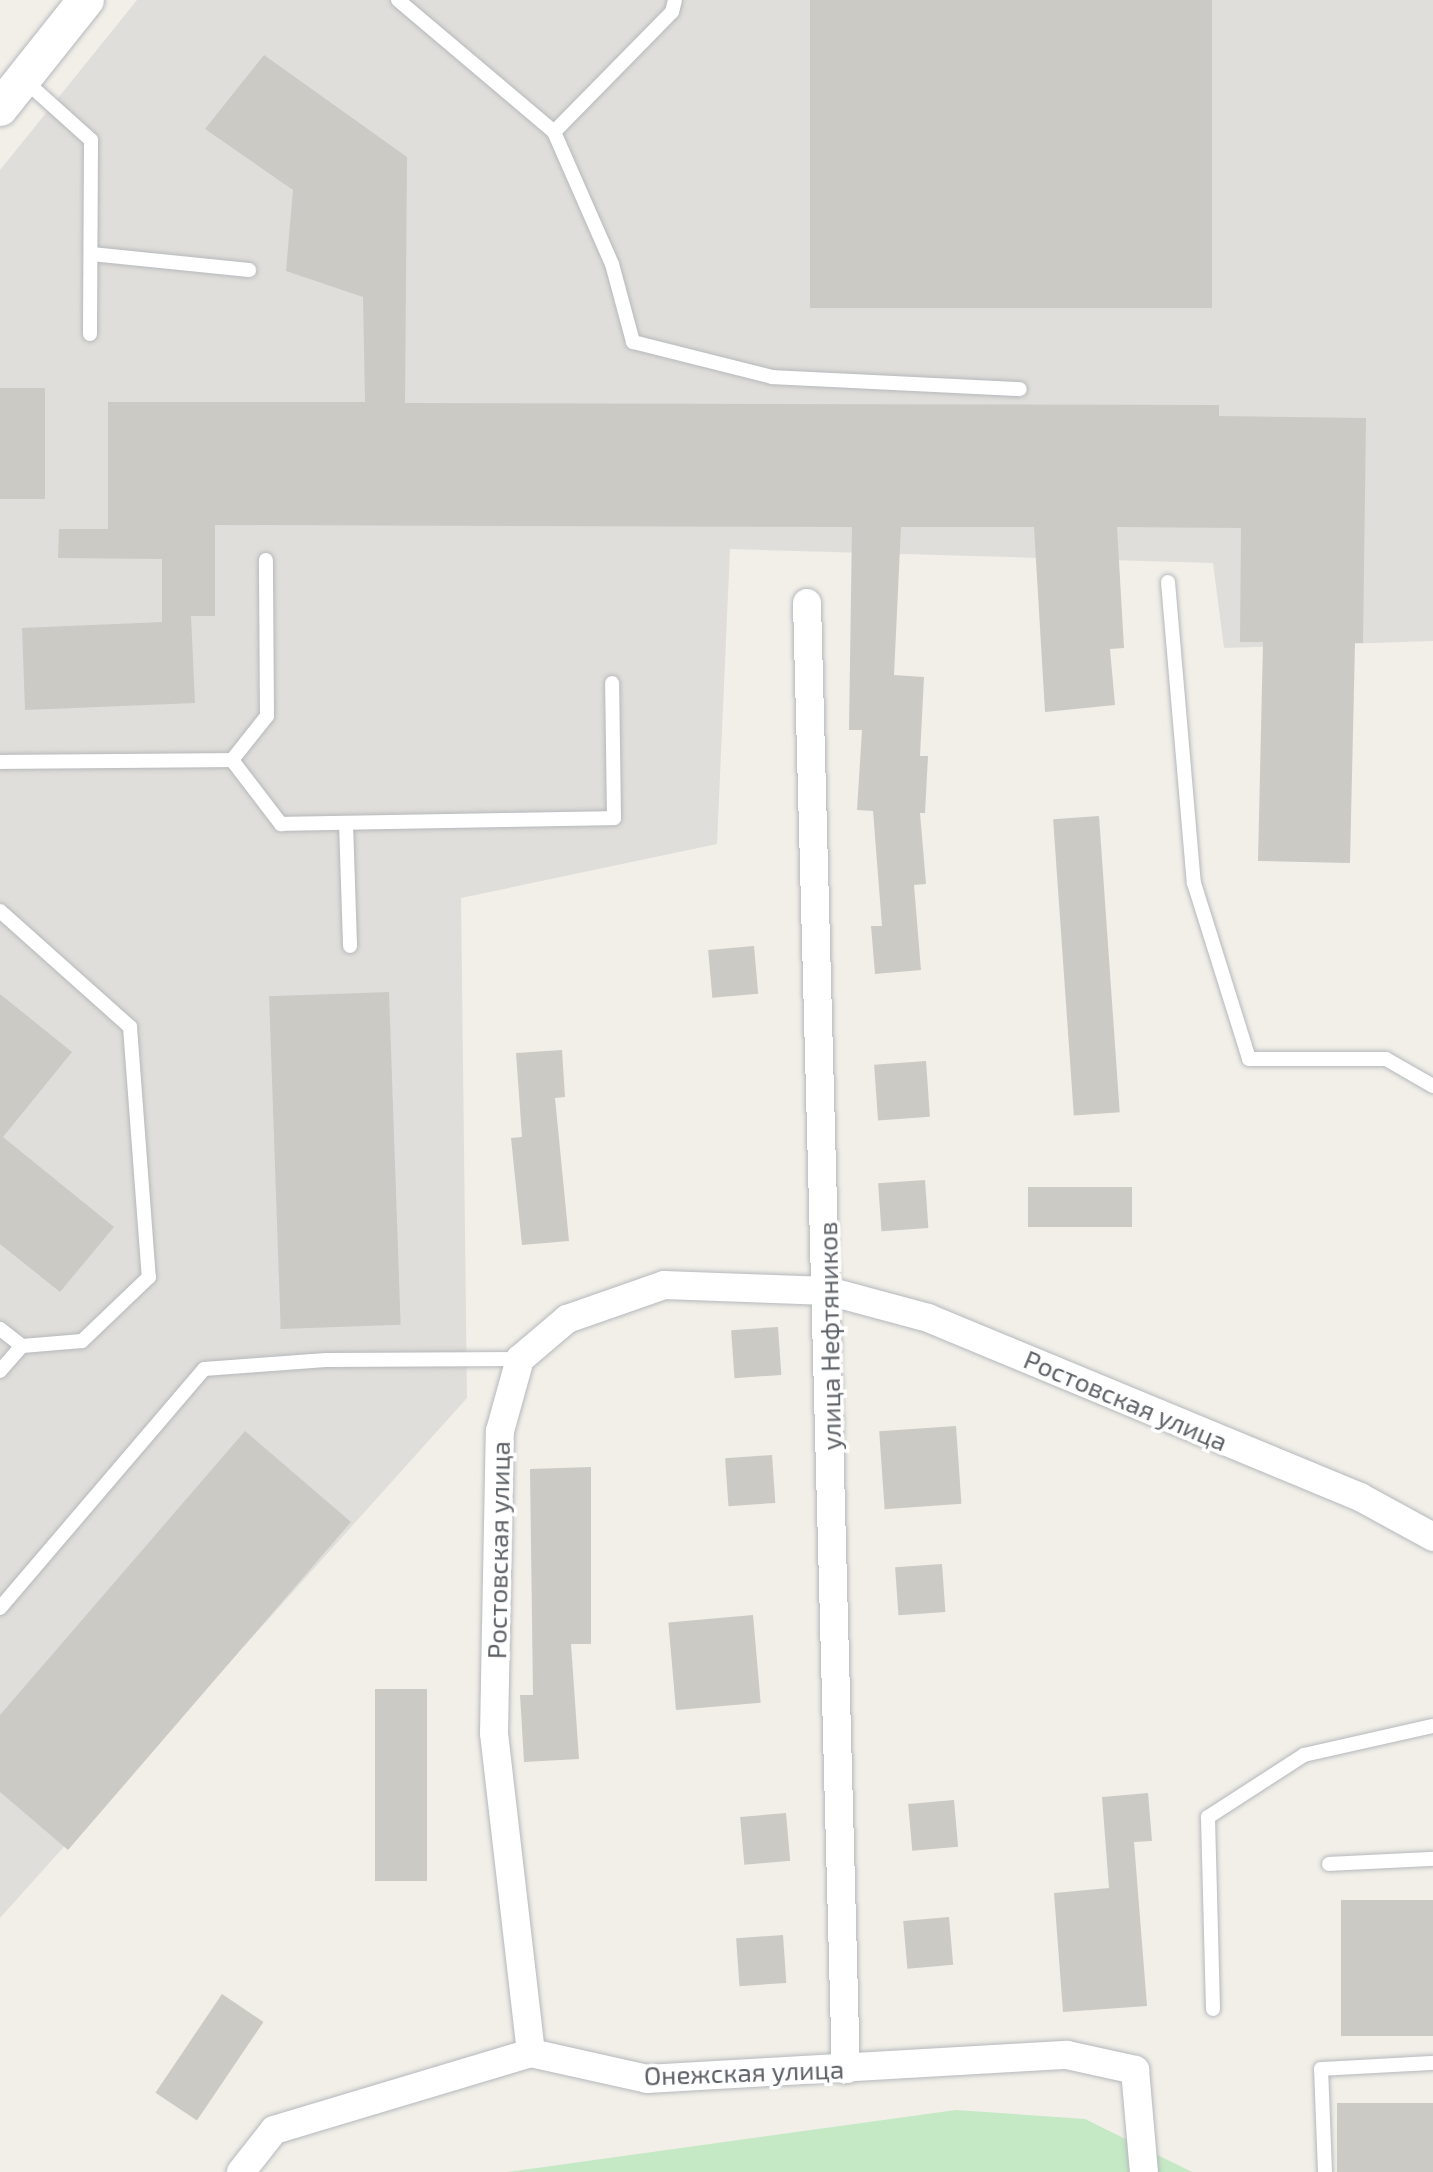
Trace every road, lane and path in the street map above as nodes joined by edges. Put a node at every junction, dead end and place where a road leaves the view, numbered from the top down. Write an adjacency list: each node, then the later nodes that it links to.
1 (86, 0): 4 (street)
2 (398, 0): 6 (lane)
3 (675, 0): 6 (lane)
4 (23, 79): 5 (street); 7 (lane)
5 (0, 108)
6 (554, 132): 10 (lane)
7 (91, 254): 8 (lane); 9 (lane)
8 (249, 270)
9 (90, 334)
10 (1020, 389)
11 (266, 560): 15 (lane)
12 (1168, 582): 20 (lane)
13 (807, 603): 21 (street, улица Нефтяников)
14 (612, 683): 17 (lane)
15 (232, 760): 16 (lane); 17 (lane)
16 (0, 762)
17 (346, 823): 19 (lane)
18 (0, 911): 23 (lane)
19 (350, 946)
20 (1433, 1086)
21 (828, 1291): 24 (street, Ростовская улица); 26 (street, Ростовская улица); 34 (street, улица Нефтяников)
22 (0, 1329): 23 (lane)
23 (22, 1346): 25 (lane)
24 (520, 1359): 27 (lane); 32 (street, Ростовская улица)
25 (0, 1371)
26 (1433, 1537)
27 (0, 1608)
28 (1433, 1726): 31 (lane)
29 (1433, 1859): 30 (lane)
30 (1329, 1864)
31 (1213, 2009)
32 (531, 2053): 34 (street, Онежская улица); 35 (street, Онежская улица)
33 (1433, 2063): 37 (lane)
34 (846, 2069): 36 (street, Онежская улица)
35 (241, 2172)
36 (1144, 2172)
37 (1325, 2172)

